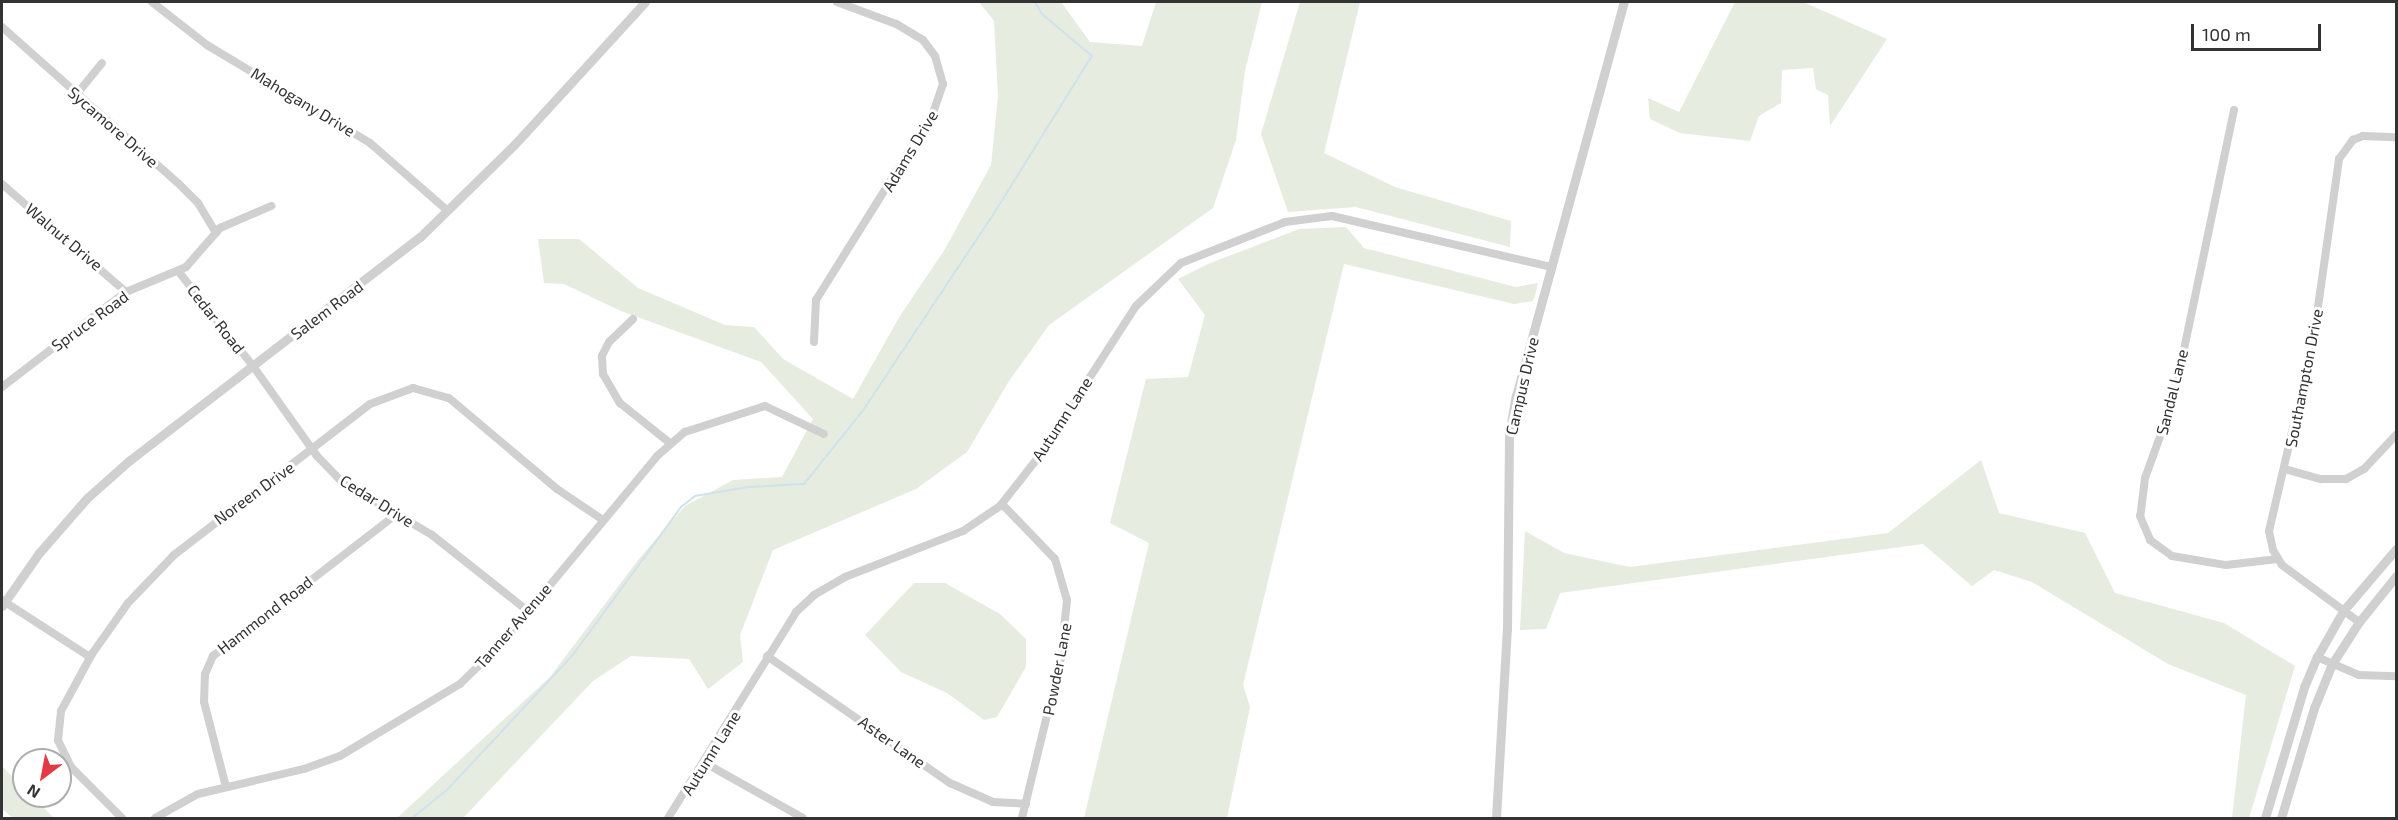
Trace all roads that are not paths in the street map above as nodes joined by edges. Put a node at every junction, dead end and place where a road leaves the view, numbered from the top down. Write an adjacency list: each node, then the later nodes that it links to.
1 (152, 2): 12 (street, Mahogany Drive)
2 (645, 2): 12 (street, Salem Road)
3 (837, 2): 18 (street, Adams Drive)
4 (1624, 2): 14 (street, Campus Drive)
5 (2, 27): 7 (street, Sycamore Drive)
6 (102, 63): 7 (street)
7 (76, 95): 13 (street, Sycamore Drive)
8 (2234, 110): 30 (street, Sandal Lane)
9 (2397, 137): 25 (street, Southampton Drive)
10 (2, 184): 16 (street, Walnut Drive)
11 (271, 206): 13 (street, Spruce Road)
12 (448, 211): 19 (street, Salem Road)
13 (216, 233): 15 (street, Spruce Road)
14 (1552, 267): 26 (street, Autumn Lane); 49 (street, Campus Drive)
15 (179, 272): 16 (street, Spruce Road); 19 (street, Cedar Road)
16 (126, 292): 20 (street, Spruce Road)
17 (633, 319): 23 (street)
18 (814, 342)
19 (253, 366): 24 (street, Cedar Drive); 32 (street, Salem Road)
20 (2, 387)
21 (824, 434): 23 (street, Tanner Avenue)
22 (2397, 435): 25 (street)
23 (670, 443): 28 (street, Tanner Avenue)
24 (313, 450): 27 (street, Cedar Drive); 28 (street, Noreen Drive); 37 (street, Noreen Drive)
25 (2285, 469): 30 (street, Southampton Drive)
26 (1002, 504): 36 (street, Autumn Lane); 43 (street, Powder Lane)
27 (397, 514): 33 (street, Cedar Drive); 42 (street, Hammond Road)
28 (603, 520): 33 (street, Tanner Avenue)
29 (2397, 549): 34 (street)
30 (2278, 560): 34 (street)
31 (2397, 576): 35 (street)
32 (2, 603): 37 (street)
33 (528, 610): 42 (street, Tanner Avenue)
34 (2343, 611): 35 (street); 38 (street)
35 (2359, 622): 39 (street)
36 (767, 656): 41 (street, Autumn Lane); 43 (street, Aster Lane)
37 (90, 657): 44 (street, Noreen Drive)
38 (2317, 657): 39 (street); 50 (street)
39 (2332, 664): 40 (street); 51 (street)
40 (2397, 676)
41 (705, 763): 46 (street, Autumn Lane); 47 (street)
42 (226, 787): 45 (street, Tanner Avenue)
43 (1026, 804): 48 (street, Powder Lane)
44 (122, 819)
45 (155, 819)
46 (668, 819)
47 (803, 819)
48 (1022, 819)
49 (1496, 819)
50 (2265, 819)
51 (2281, 819)

